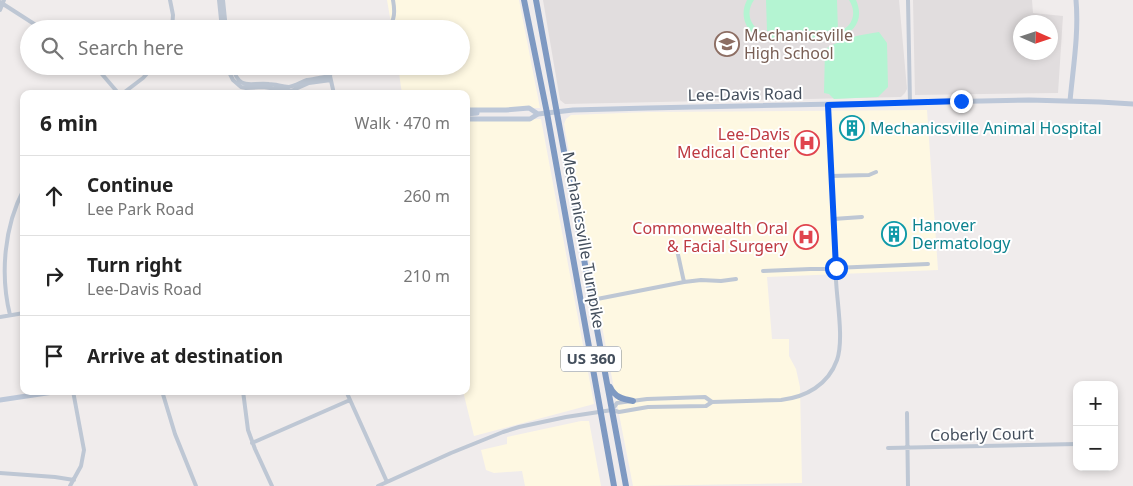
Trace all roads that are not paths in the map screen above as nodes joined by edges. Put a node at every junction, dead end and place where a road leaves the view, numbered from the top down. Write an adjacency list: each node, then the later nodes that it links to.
1 (170, 0): 12 (street)
2 (218, 0): 13 (street)
3 (223, 0): 14 (street)
4 (393, 0): 15 (street)
5 (524, 0): 35 (highway, Mechanicsville Turnpike / US 360)
6 (536, 0): 33 (highway, Mechanicsville Turnpike / US 360)
7 (908, 0): 28 (street)
8 (1076, 0): 27 (main road)
9 (2, 2): 10 (street); 11 (street)
10 (0, 10)
11 (29, 20)
12 (173, 20)
13 (221, 20)
14 (225, 20)
15 (393, 20)
16 (103, 75): 22 (street)
17 (146, 75): 23 (street)
18 (230, 75): 24 (street)
19 (236, 75): 21 (street)
20 (331, 75): 21 (street)
21 (331, 78): 25 (street); 26 (street)
22 (117, 90)
23 (126, 90)
24 (284, 90)
25 (293, 90)
26 (333, 90)
27 (1070, 101): 28 (main road, Lee-Davis Road); 29 (main road, Lee-Davis Road)
28 (910, 103): 30 (main road, Lee-Davis Road)
29 (1133, 104)
30 (828, 105): 33 (main road, Lee-Davis Road); 39 (street)
31 (470, 110): 32 (main road, Lee-Davis Road)
32 (487, 110): 34 (main road); 36 (main road, Lee-Davis Road)
33 (557, 112): 35 (main road, Lee-Davis Road); 49 (highway, Mechanicsville Turnpike / US 360)
34 (470, 113)
35 (547, 113): 36 (main road, Lee-Davis Road); 64 (highway, Mechanicsville Turnpike / US 360)
36 (538, 114): 37 (main road, Lee-Davis Road)
37 (470, 119)
38 (876, 172): 39 (street)
39 (831, 176): 42 (street)
40 (20, 199): 51 (street)
41 (862, 217): 42 (street)
42 (834, 219): 45 (street)
43 (677, 250): 48 (street)
44 (928, 264): 45 (street)
45 (836, 268): 46 (street); 62 (street)
46 (764, 271)
47 (736, 278): 48 (street)
48 (684, 282): 49 (street)
49 (592, 300): 53 (highway, Mechanicsville Turnpike / US 360)
50 (20, 314): 51 (street)
51 (10, 315): 52 (street)
52 (0, 317)
53 (606, 381): 61 (highway); 63 (highway, Mechanicsville Turnpike / US 360)
54 (33, 395): 59 (main road)
55 (74, 395): 71 (street)
56 (163, 395): 74 (street)
57 (243, 395): 66 (street)
58 (348, 395): 60 (street)
59 (0, 400)
60 (350, 400): 66 (street); 72 (street)
61 (633, 401): 62 (street); 63 (street)
62 (712, 402): 63 (street)
63 (612, 410): 64 (street); 78 (highway, Mechanicsville Turnpike / US 360)
64 (601, 411): 72 (street); 77 (highway, Mechanicsville Turnpike / US 360)
65 (907, 413): 69 (street)
66 (252, 443): 75 (street)
67 (1073, 444): 69 (street, Coberly Court)
68 (888, 448): 69 (street, Coberly Court)
69 (907, 448): 79 (street)
70 (0, 473): 71 (street)
71 (74, 480): 73 (street)
72 (387, 482): 76 (street)
73 (70, 486)
74 (196, 486)
75 (272, 486)
76 (378, 486)
77 (614, 486)
78 (626, 486)
79 (908, 486)

